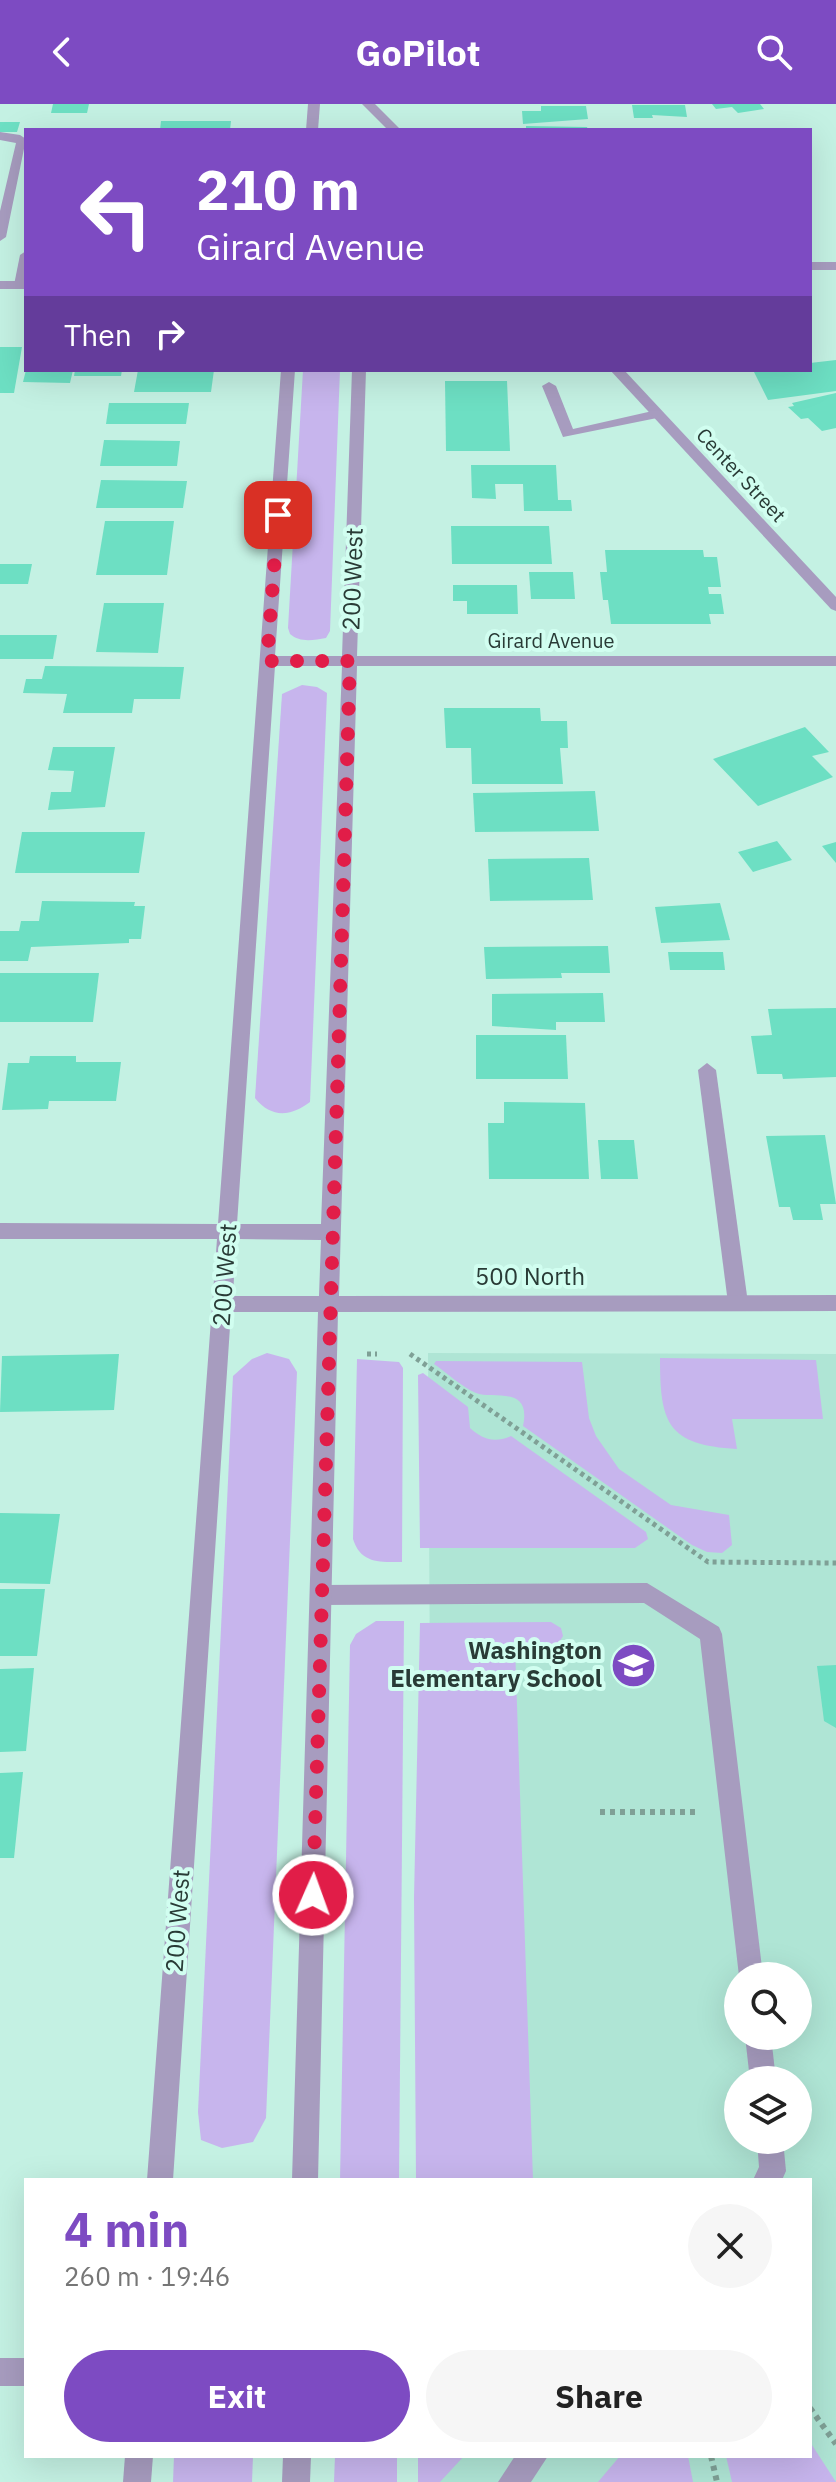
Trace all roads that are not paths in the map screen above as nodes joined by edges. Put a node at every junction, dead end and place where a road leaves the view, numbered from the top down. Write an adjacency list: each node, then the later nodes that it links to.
1 (314, 104): 3 (street)
2 (368, 104): 4 (street)
3 (312, 128)
4 (393, 128)
5 (0, 136): 6 (street)
6 (0, 237)
7 (812, 266): 8 (street)
8 (833, 269)
9 (0, 285): 10 (street)
10 (23, 285)
11 (288, 372): 17 (street, 200 West)
12 (359, 372): 18 (street, 200 West)
13 (619, 372): 15 (street, Center Street)
14 (549, 386): 15 (street)
15 (657, 414): 16 (street, Center Street)
16 (836, 606)
17 (267, 661): 18 (street, Girard Avenue); 22 (street, 200 West)
18 (350, 661): 19 (street, Girard Avenue); 23 (street, 200 West)
19 (836, 661)
20 (707, 1070): 25 (street)
21 (0, 1231): 22 (street)
22 (229, 1232): 23 (street); 27 (street, 200 West)
23 (331, 1232): 24 (street, 200 West)
24 (329, 1303): 25 (street, 500 North); 27 (street, 500 North); 28 (street, 200 West)
25 (738, 1303): 26 (street, 500 North)
26 (836, 1303)
27 (223, 1304): 31 (street, 200 West)
28 (322, 1595): 29 (street); 32 (street, 200 West)
29 (749, 1962)
30 (771, 2154): 33 (street)
31 (160, 2178)
32 (305, 2178)
33 (768, 2178)
34 (0, 2372): 35 (street)
35 (24, 2372)
36 (139, 2458): 39 (street)
37 (297, 2458): 40 (street)
38 (532, 2458): 41 (street)
39 (137, 2482)
40 (296, 2482)
41 (512, 2482)

